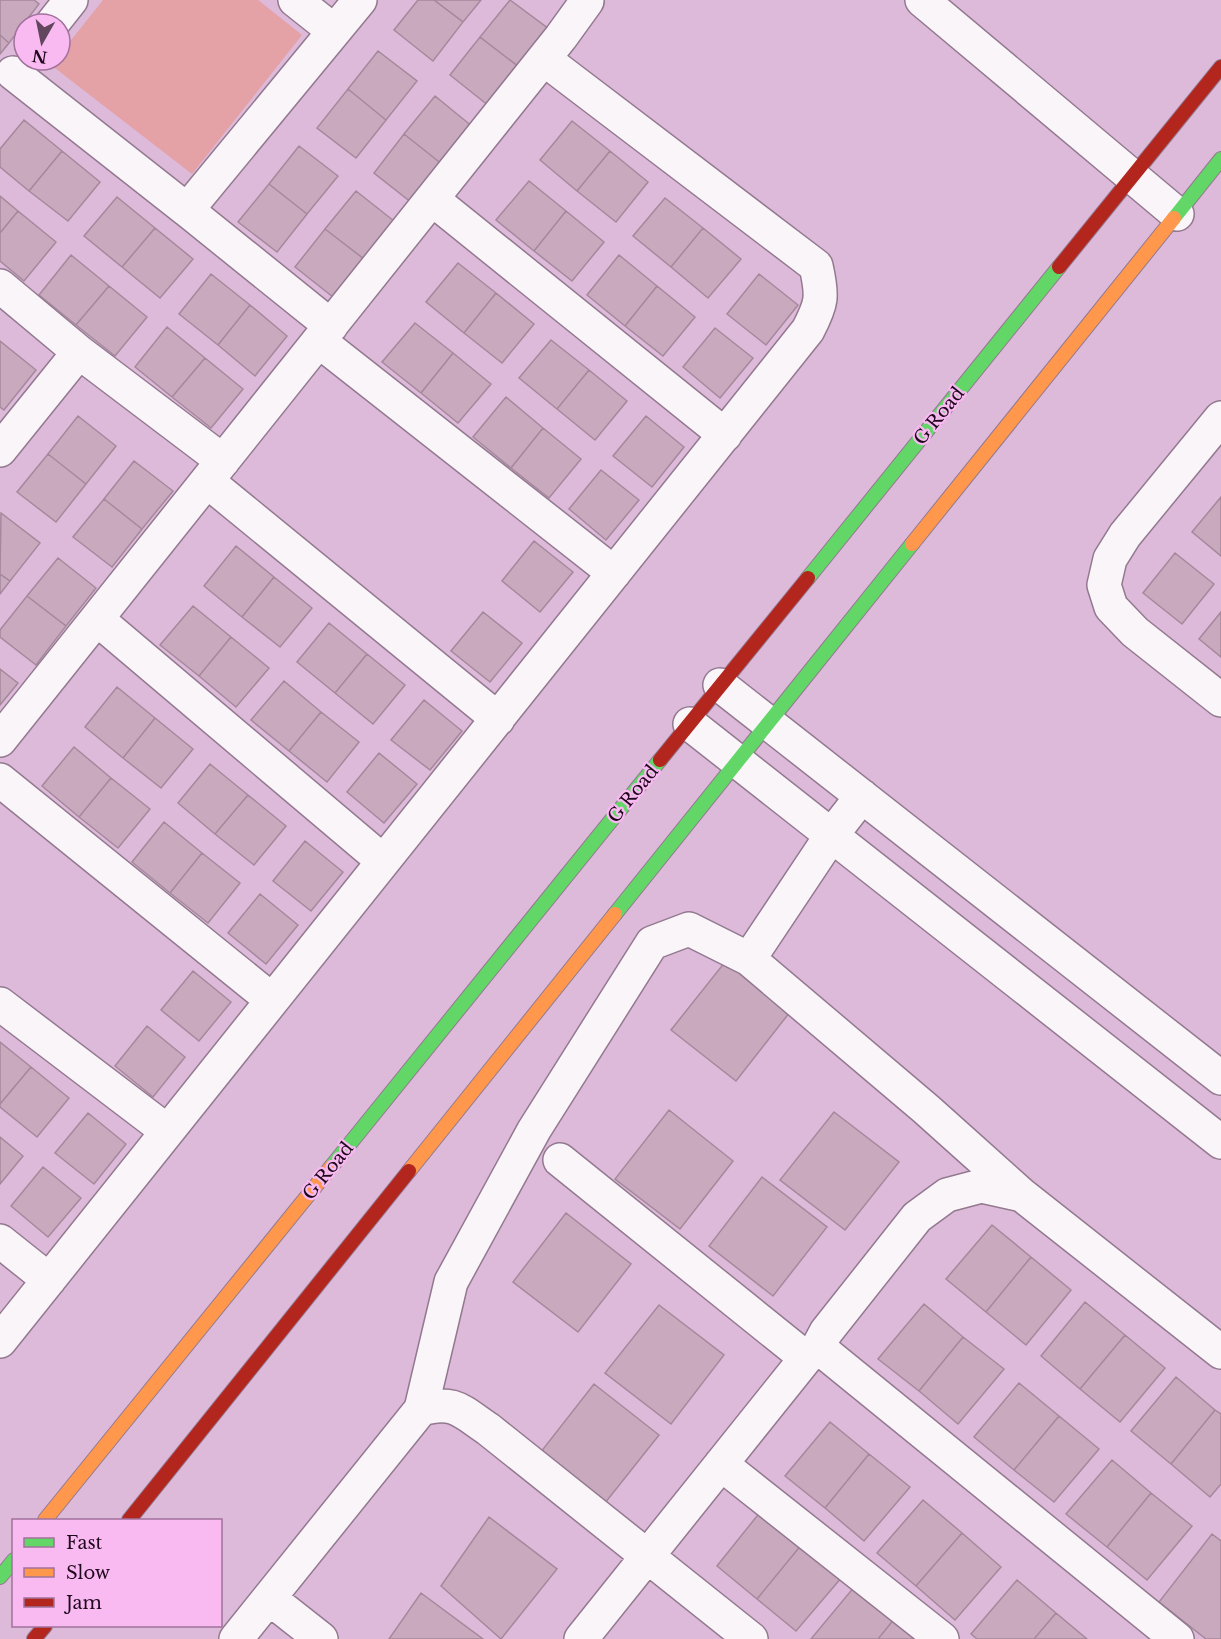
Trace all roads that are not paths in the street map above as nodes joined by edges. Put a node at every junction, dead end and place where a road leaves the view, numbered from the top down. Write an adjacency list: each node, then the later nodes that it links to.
1 (295, 0): 5 (street)
2 (360, 0): 5 (street)
3 (586, 0): 6 (street)
4 (922, 0): 10 (street)
5 (334, 31): 12 (street)
6 (544, 58): 11 (street); 17 (street)
7 (1221, 67): 10 (street, G Road)
8 (12, 74): 12 (street)
9 (1221, 159): 13 (street)
10 (1133, 176): 13 (street); 23 (street, G Road)
11 (432, 199): 15 (street); 17 (street)
12 (187, 210): 15 (street)
13 (1177, 214): 26 (street)
14 (0, 286): 16 (street)
15 (325, 334): 20 (street); 21 (street)
16 (79, 352): 19 (street); 20 (street)
17 (725, 435): 21 (street)
18 (1216, 436): 24 (street)
19 (0, 450)
20 (215, 471): 22 (street); 25 (street)
21 (614, 573): 25 (street)
22 (97, 619): 28 (street); 33 (street)
23 (720, 685): 26 (street); 27 (street, G Road)
24 (1221, 700)
25 (498, 719): 33 (street)
26 (768, 723): 29 (street); 31 (street)
27 (690, 724): 29 (street); 49 (street, G Road)
28 (0, 740)
29 (737, 761): 32 (street); 50 (street)
30 (0, 780): 35 (street)
31 (862, 796): 32 (street); 37 (street)
32 (831, 836): 34 (street); 39 (street)
33 (383, 861): 35 (street)
34 (749, 959): 41 (street); 47 (street)
35 (272, 1000): 38 (street)
36 (0, 1004): 38 (street)
37 (1221, 1078)
38 (167, 1131): 43 (street)
39 (1221, 1143)
40 (560, 1160): 46 (street)
41 (1022, 1195): 45 (street); 46 (street)
42 (0, 1241): 43 (street)
43 (48, 1280): 44 (street)
44 (0, 1341)
45 (1221, 1352)
46 (812, 1353): 48 (street); 56 (street)
47 (421, 1409): 51 (street); 54 (street)
48 (721, 1464): 51 (street); 62 (street)
49 (47, 1519)
50 (131, 1519)
51 (647, 1557): 60 (street); 61 (street)
52 (12, 1562): 53 (street)
53 (0, 1576)
54 (269, 1598): 58 (street); 59 (street)
55 (44, 1627): 57 (street)
56 (1161, 1634)
57 (34, 1639)
58 (236, 1639)
59 (321, 1639)
60 (581, 1639)
61 (751, 1639)
62 (942, 1639)

